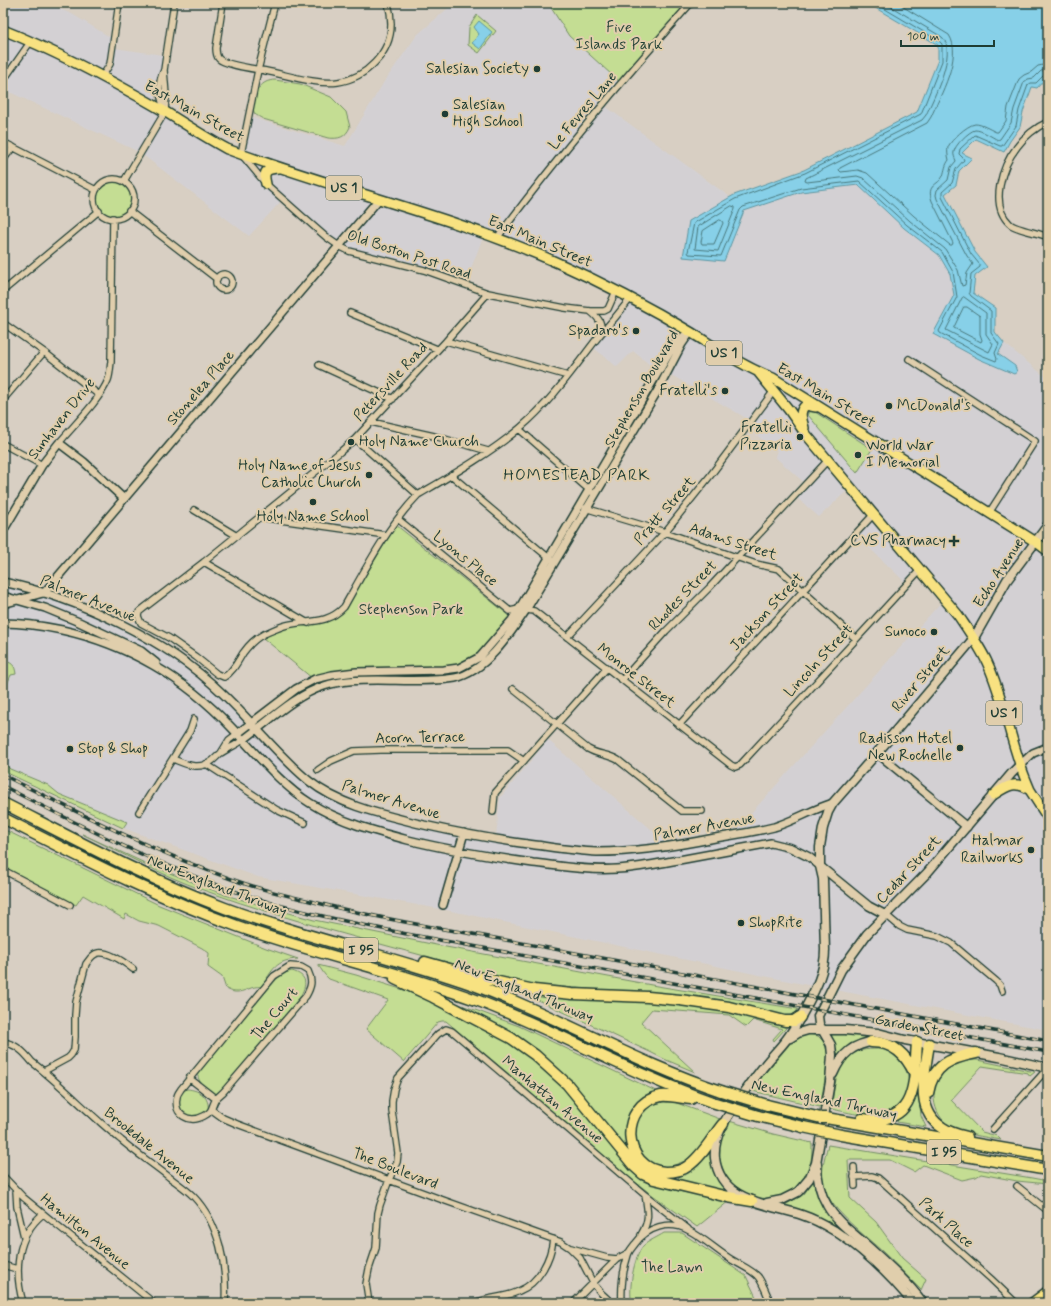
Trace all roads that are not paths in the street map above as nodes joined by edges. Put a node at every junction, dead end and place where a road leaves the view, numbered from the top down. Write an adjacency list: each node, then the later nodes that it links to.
1 (119, 3): 10 (street)
2 (174, 3): 12 (street)
3 (223, 3): 9 (street)
4 (275, 3): 9 (street)
5 (388, 3): 9 (street)
6 (691, 3): 27 (street, Le Fevres Lane)
7 (3, 30): 8 (main road, East Main Street / US 1)
8 (31, 41): 10 (main road, East Main Street / US 1); 11 (street)
9 (258, 70): 16 (street)
10 (102, 77): 12 (main road, East Main Street / US 1)
11 (3, 81)
12 (165, 112): 16 (main road, East Main Street / US 1); 19 (street)
13 (1048, 122): 26 (street)
14 (3, 142): 15 (street)
15 (13, 147): 17 (street); 21 (street)
16 (241, 154): 18 (main road, East Main Street / US 1); 20 (street, Old Boston Post Road)
17 (3, 160)
18 (283, 168): 20 (main road); 22 (main road, East Main Street / US 1)
19 (124, 181): 21 (street); 24 (street)
20 (266, 184): 28 (street, Old Boston Post Road)
21 (96, 190): 23 (street)
22 (379, 199): 27 (main road, East Main Street / US 1); 28 (street, Stonelea Place)
23 (99, 211): 25 (street); 30 (street)
24 (130, 211): 25 (street); 29 (street)
25 (113, 218): 47 (street, Sunhaven Drive)
26 (1048, 237)
27 (497, 238): 31 (main road, East Main Street / US 1)
28 (339, 246): 32 (street, Old Boston Post Road); 63 (street, Stonelea Place)
29 (218, 279)
30 (3, 291)
31 (616, 291): 33 (main road, East Main Street / US 1); 34 (street, Old Boston Post Road)
32 (488, 293): 34 (street, Old Boston Post Road); 39 (street, Petersville Road)
33 (630, 299): 37 (main road, East Main Street / US 1); 38 (street)
34 (590, 311): 38 (street)
35 (350, 313): 40 (street)
36 (3, 323): 41 (street)
37 (691, 332): 44 (main road, East Main Street / US 1); 61 (street, Stephenson Boulevard)
38 (600, 336): 45 (street)
39 (446, 341): 40 (street, Petersville Road); 45 (street)
40 (437, 349): 48 (street, Petersville Road)
41 (44, 352): 47 (street); 49 (street)
42 (910, 359): 66 (street)
43 (319, 365): 48 (street)
44 (758, 372): 46 (main road, US 1); 50 (main road, East Main Street / US 1)
45 (568, 376): 52 (street)
46 (773, 392): 53 (main road, US 1); 72 (street, Pratt Street)
47 (99, 395): 55 (street, Sunhaven Drive)
48 (393, 399): 51 (street, Petersville Road)
49 (3, 400)
50 (822, 408): 53 (main road); 66 (main road, East Main Street / US 1)
51 (371, 422): 54 (street, Petersville Road); 57 (street)
52 (520, 429): 57 (street); 61 (street)
53 (805, 432): 58 (main road, US 1)
54 (355, 438): 62 (street); 68 (street, Petersville Road)
55 (59, 443): 59 (street, Sunhaven Drive); 63 (street)
56 (3, 444): 59 (street)
57 (488, 451): 60 (street)
58 (828, 460): 67 (main road, US 1); 77 (street, Rhodes Street)
59 (42, 465): 71 (street, Sunhaven Drive)
60 (451, 475): 62 (street); 78 (street)
61 (592, 492): 64 (street, Stephenson Boulevard)
62 (418, 495): 69 (street)
63 (123, 498): 83 (street, Stonelea Place)
64 (584, 507): 72 (street, Adams Street); 78 (street, Stephenson Boulevard)
65 (194, 510): 74 (street)
66 (989, 513): 75 (main road, East Main Street / US 1)
67 (873, 515): 80 (main road, US 1); 82 (street, Jackson Street)
68 (259, 517): 73 (street); 74 (street, Petersville Road)
69 (398, 519): 73 (street); 87 (street, Lyons Place)
70 (1048, 525): 75 (main road, Echo Avenue)
71 (3, 531)
72 (664, 532): 77 (street, Adams Street); 90 (street, Pratt Street)
73 (386, 535): 89 (street)
74 (237, 536): 79 (street, Petersville Road)
75 (1036, 542): 76 (main road, US 1); 91 (main road, Echo Avenue)
76 (1048, 551)
77 (737, 556): 82 (street, Adams Street); 95 (street, Rhodes Street)
78 (552, 560): 87 (street, Stephenson Boulevard)
79 (204, 562): 89 (street); 89 (street, Petersville Road)
80 (920, 570): 91 (main road, US 1); 92 (street, Lincoln Street)
81 (3, 582): 83 (street, Palmer Avenue)
82 (804, 590): 92 (street, Adams Street); 100 (street, Jackson Street)
83 (44, 593): 85 (street); 98 (street, Palmer Avenue)
84 (3, 596): 85 (street, Palmer Avenue)
85 (17, 600): 86 (street); 94 (street, Palmer Avenue)
86 (3, 604)
87 (523, 610): 90 (street, Monroe Street); 98 (street, Stephenson Boulevard); 101 (street, Stephenson Boulevard)
88 (3, 623): 94 (street, Palmer Avenue)
89 (308, 623)
90 (567, 637): 93 (street, Monroe Street)
91 (974, 638): 105 (main road, River Street); 110 (main road, US 1)
92 (856, 639): 111 (street, Lincoln Street)
93 (607, 668): 95 (street, Monroe Street); 99 (street)
94 (176, 680): 102 (street, Palmer Avenue)
95 (622, 680): 100 (street, Monroe Street)
96 (514, 689): 99 (street)
97 (194, 719): 107 (street)
98 (252, 723): 101 (street, Palmer Avenue); 102 (street, Stephenson Boulevard)
99 (558, 724): 108 (street); 117 (street)
100 (679, 725): 111 (street, Monroe Street)
101 (258, 729): 103 (street, Stephenson Boulevard); 124 (street, Palmer Avenue)
102 (237, 734): 103 (street, Palmer Avenue); 106 (street, Stephenson Boulevard)
103 (243, 740): 106 (street, Stephenson Boulevard); 125 (street, Palmer Avenue)
104 (1048, 747): 110 (street, Cedar Street)
105 (877, 753): 115 (main road, River Street); 123 (street)
106 (220, 754): 109 (street, Stephenson Boulevard)
107 (172, 759): 109 (street); 118 (street)
108 (524, 761): 112 (street, Acorn Terrace); 119 (street)
109 (206, 764): 122 (street)
110 (1020, 765): 113 (main road, US 1); 114 (main road, Cedar Street)
111 (735, 767)
112 (318, 770)
113 (1030, 790): 114 (main road); 121 (main road, US 1)
114 (993, 795): 123 (main road, Cedar Street)
115 (833, 803): 124 (street, Palmer Avenue); 126 (main road, River Street)
116 (3, 804): 131 (highway, New England Thruway / I 95)
117 (702, 811)
118 (139, 812)
119 (493, 812)
120 (3, 818): 132 (highway, New England Thruway / I 95)
121 (1048, 818)
122 (305, 823)
123 (967, 827): 130 (main road, Cedar Street)
124 (464, 833): 125 (street)
125 (459, 851): 126 (street, Palmer Avenue); 129 (street)
126 (820, 866): 130 (street, Palmer Avenue); 135 (main road, River Street)
127 (3, 870): 128 (street)
128 (70, 905)
129 (444, 905)
130 (886, 915): 134 (street); 136 (main road, Cedar Street)
131 (376, 955): 135 (highway); 153 (highway, New England Thruway / I 95, bridge)
132 (366, 965): 150 (highway, New England Thruway / I 95); 168 (highway)
133 (133, 969): 145 (street)
134 (1002, 991)
135 (800, 1017): 137 (main road, River Street)
136 (823, 1030): 137 (main road, Garden Street); 138 (main road, Garden Street); 148 (main road, Cedar Street)
137 (786, 1040): 154 (main road)
138 (905, 1040): 140 (main road); 141 (main road, Garden Street)
139 (3, 1042): 145 (street, Brookdale Avenue)
140 (872, 1042): 146 (highway); 148 (main road)
141 (917, 1042): 142 (main road, Garden Street); 146 (highway)
142 (929, 1044): 143 (main road, Garden Street); 151 (highway)
143 (976, 1053): 144 (main road, Garden Street); 151 (highway)
144 (1048, 1068): 155 (street)
145 (44, 1071): 184 (street, Brookdale Avenue)
146 (915, 1074): 153 (highway)
147 (189, 1078): 149 (street); 149 (street, The Court); 152 (street, The Court)
148 (830, 1082): 158 (main road)
149 (216, 1099): 152 (street, The Court)
150 (712, 1102): 154 (highway); 160 (highway, New England Thruway / I 95, bridge)
151 (927, 1109): 156 (highway)
152 (212, 1110): 163 (street, The Boulevard)
153 (844, 1119): 156 (highway, New England Thruway / I 95)
154 (723, 1124): 168 (main road)
155 (993, 1129)
156 (1009, 1150): 157 (highway, New England Thruway / I 95)
157 (1048, 1156)
158 (817, 1157): 168 (main road); 192 (main road)
159 (854, 1167): 162 (street)
160 (1048, 1170)
161 (3, 1176): 166 (street, Hamilton Avenue)
162 (854, 1177): 164 (street); 193 (street, Park Place)
163 (389, 1180): 167 (street, Manhattan Avenue); 174 (street, The Boulevard); 185 (street)
164 (855, 1186)
165 (1016, 1186): 169 (street)
166 (16, 1190): 170 (street, Hamilton Avenue); 172 (street)
167 (645, 1195): 171 (street, Manhattan Avenue); 173 (street)
168 (754, 1202): 191 (main road)
169 (1048, 1211)
170 (43, 1214): 172 (street); 183 (street, Hamilton Avenue)
171 (688, 1230): 173 (street); 190 (street, Manhattan Avenue)
172 (24, 1237): 179 (street)
173 (639, 1238): 176 (street)
174 (553, 1239): 175 (street, The Boulevard); 186 (street)
175 (570, 1248): 177 (street, The Boulevard); 180 (street, The Boulevard)
176 (628, 1253): 177 (street); 189 (street)
177 (618, 1259): 180 (street)
178 (3, 1265): 179 (street)
179 (17, 1269): 182 (street)
180 (593, 1283): 187 (street); 188 (street, The Boulevard)
181 (1048, 1291): 194 (main road)
182 (23, 1303)
183 (154, 1303)
184 (224, 1303)
185 (369, 1303)
186 (474, 1303)
187 (573, 1303)
188 (612, 1303)
189 (622, 1303)
190 (771, 1303)
191 (913, 1303)
192 (923, 1303)
193 (1016, 1303)
194 (1032, 1303)

